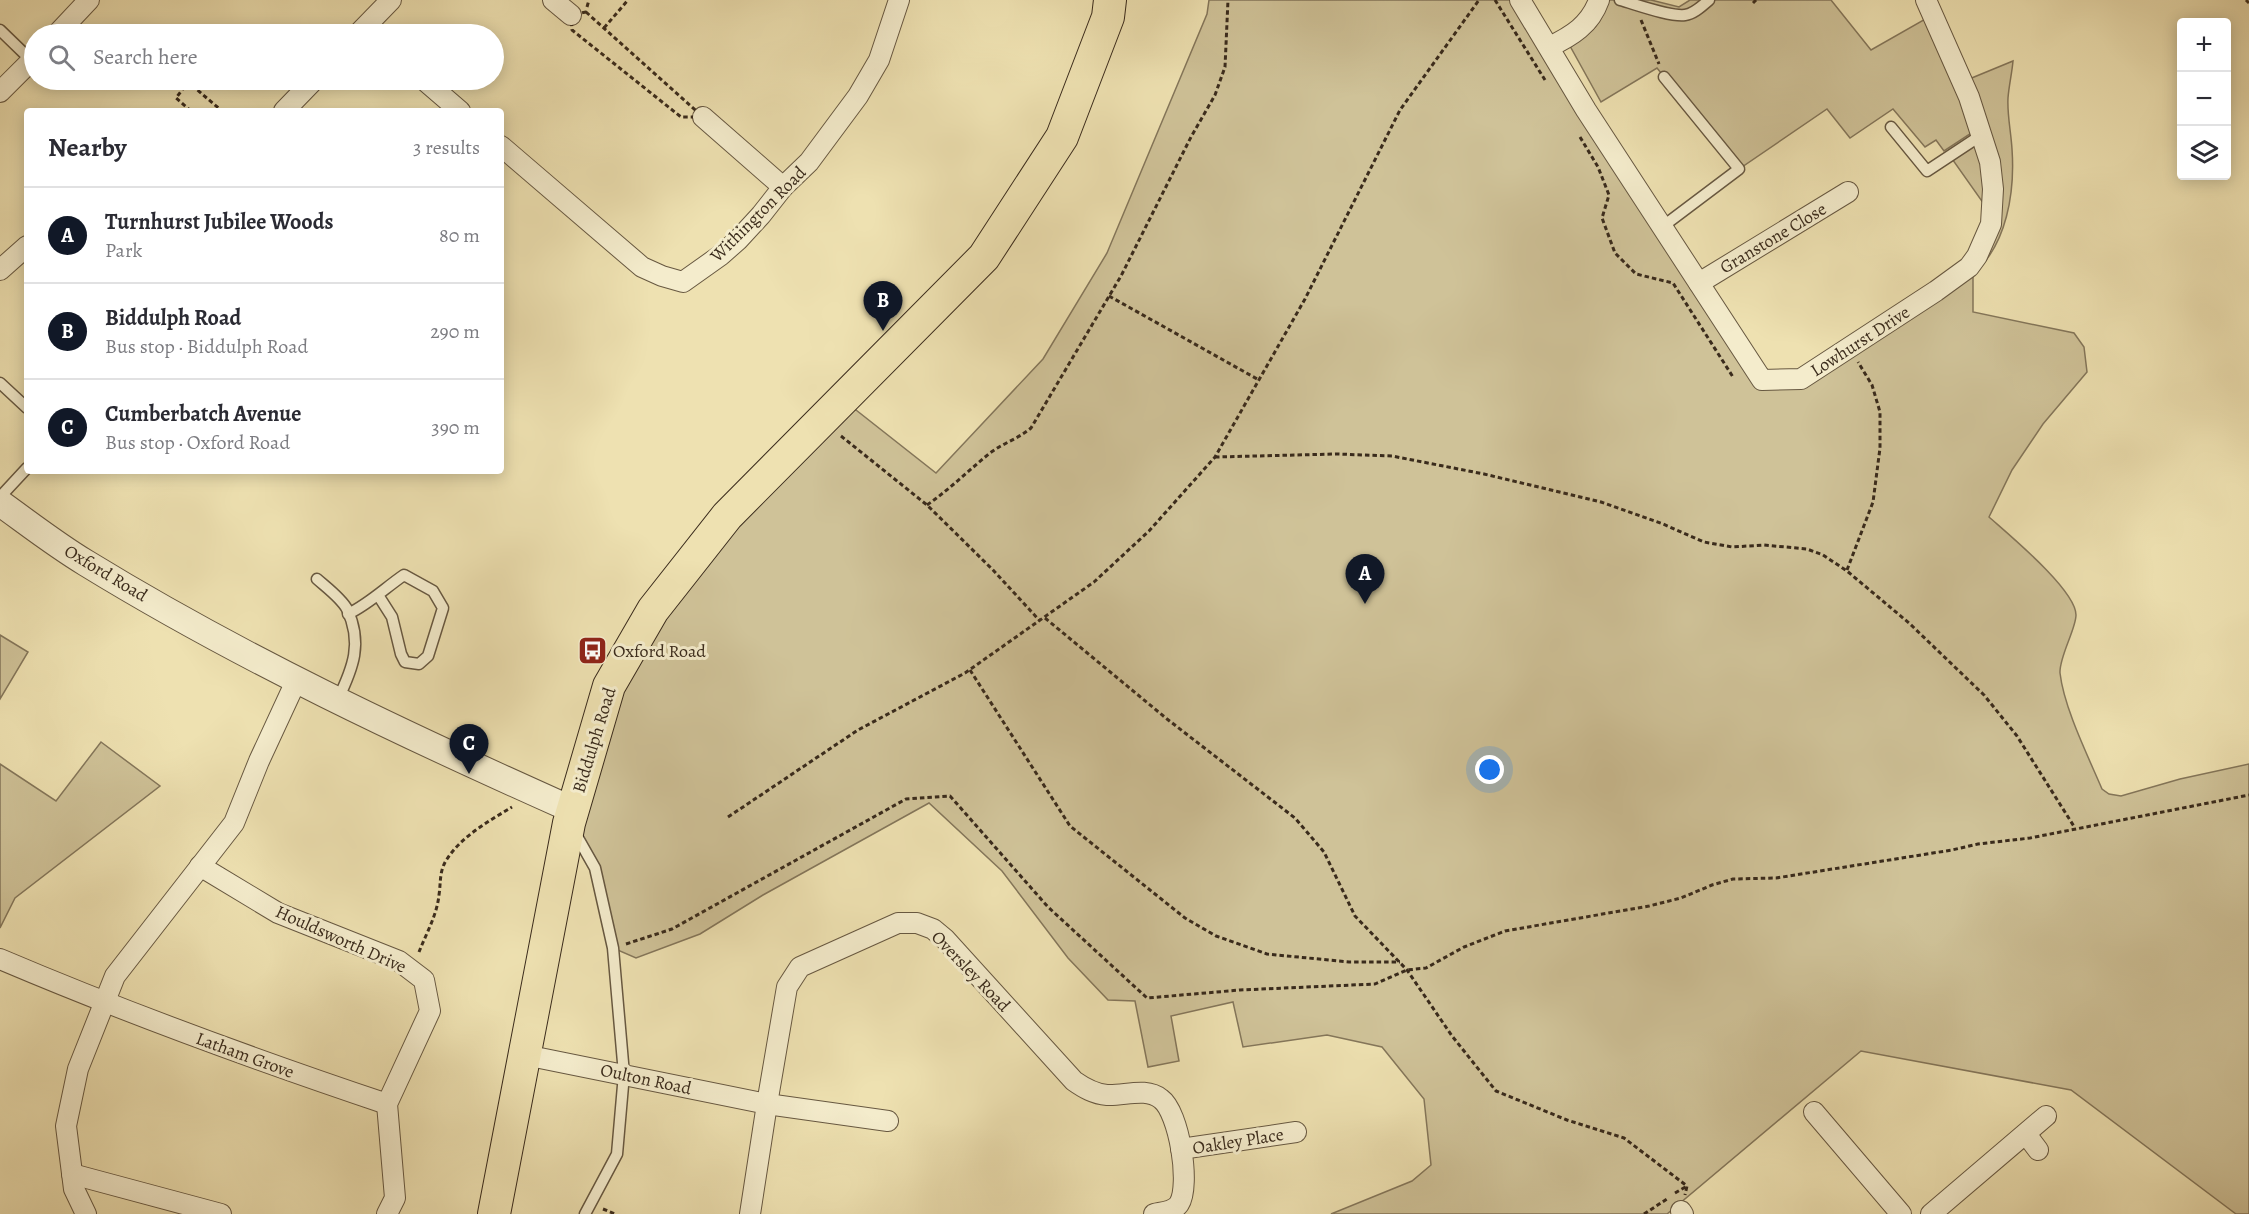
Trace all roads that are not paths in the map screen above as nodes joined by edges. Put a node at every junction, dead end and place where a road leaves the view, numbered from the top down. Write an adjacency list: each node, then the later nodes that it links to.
1 (88, 0): 12 (street)
2 (392, 0): 13 (street)
3 (553, 0): 11 (street)
4 (1110, 0): 44 (main road, Biddulph Road)
5 (1520, 0): 15 (street, Lowhurst Drive)
6 (1599, 0): 15 (street)
7 (1620, 0): 8 (lane)
8 (1709, 0)
9 (1926, 0): 26 (street, Lowhurst Drive)
10 (891, 2): 28 (street, Withington Road)
11 (571, 15)
12 (66, 24)
13 (371, 24)
14 (0, 30): 16 (lane)
15 (1548, 47): 30 (street, Lowhurst Drive)
16 (24, 51)
17 (24, 68): 21 (street)
18 (1664, 77): 30 (lane)
19 (304, 90): 22 (street)
20 (436, 90): 23 (street)
21 (0, 92)
22 (287, 108)
23 (457, 108)
24 (703, 117): 28 (street)
25 (1891, 128): 26 (lane)
26 (1980, 136): 33 (street, Lowhurst Drive)
27 (504, 149): 28 (street, Withington Road)
28 (783, 187)
29 (1848, 192): 33 (street, Granstone Close)
30 (1662, 227): 33 (street, Lowhurst Drive)
31 (24, 249): 32 (street)
32 (0, 270)
33 (1699, 283)
34 (0, 383): 35 (lane)
35 (24, 405)
36 (24, 471): 37 (lane)
37 (0, 497)
38 (0, 503): 42 (street, Oxford Road)
39 (317, 579): 41 (lane)
40 (378, 595): 40 (lane); 41 (lane)
41 (348, 614): 43 (lane)
42 (297, 679): 43 (street, Oxford Road); 45 (street)
43 (338, 699): 44 (street, Oxford Road)
44 (571, 816): 48 (main road, Biddulph Road); 49 (lane)
45 (200, 866): 47 (street); 50 (street, Houldsworth Drive)
46 (0, 959): 47 (street, Latham Grove)
47 (104, 1003): 50 (street, Latham Grove); 59 (street)
48 (525, 1054): 49 (street, Oulton Road); 63 (main road, Biddulph Road)
49 (624, 1074): 51 (street, Oulton Road); 64 (lane)
50 (387, 1104): 62 (street, Houldsworth Drive)
51 (766, 1104): 54 (street, Oulton Road); 57 (street, Oversley Road); 65 (street, Oversley Road)
52 (1814, 1112): 67 (street)
53 (2046, 1116): 56 (street)
54 (888, 1121)
55 (1296, 1132): 57 (street, Oakley Place)
56 (2026, 1134): 58 (street); 68 (street)
57 (1181, 1149): 66 (street, Oversley Road)
58 (2038, 1149)
59 (72, 1174): 60 (street); 61 (street)
60 (86, 1214)
61 (221, 1214)
62 (387, 1214)
63 (494, 1214)
64 (585, 1214)
65 (750, 1214)
66 (1154, 1214)
67 (1900, 1214)
68 (1931, 1214)

